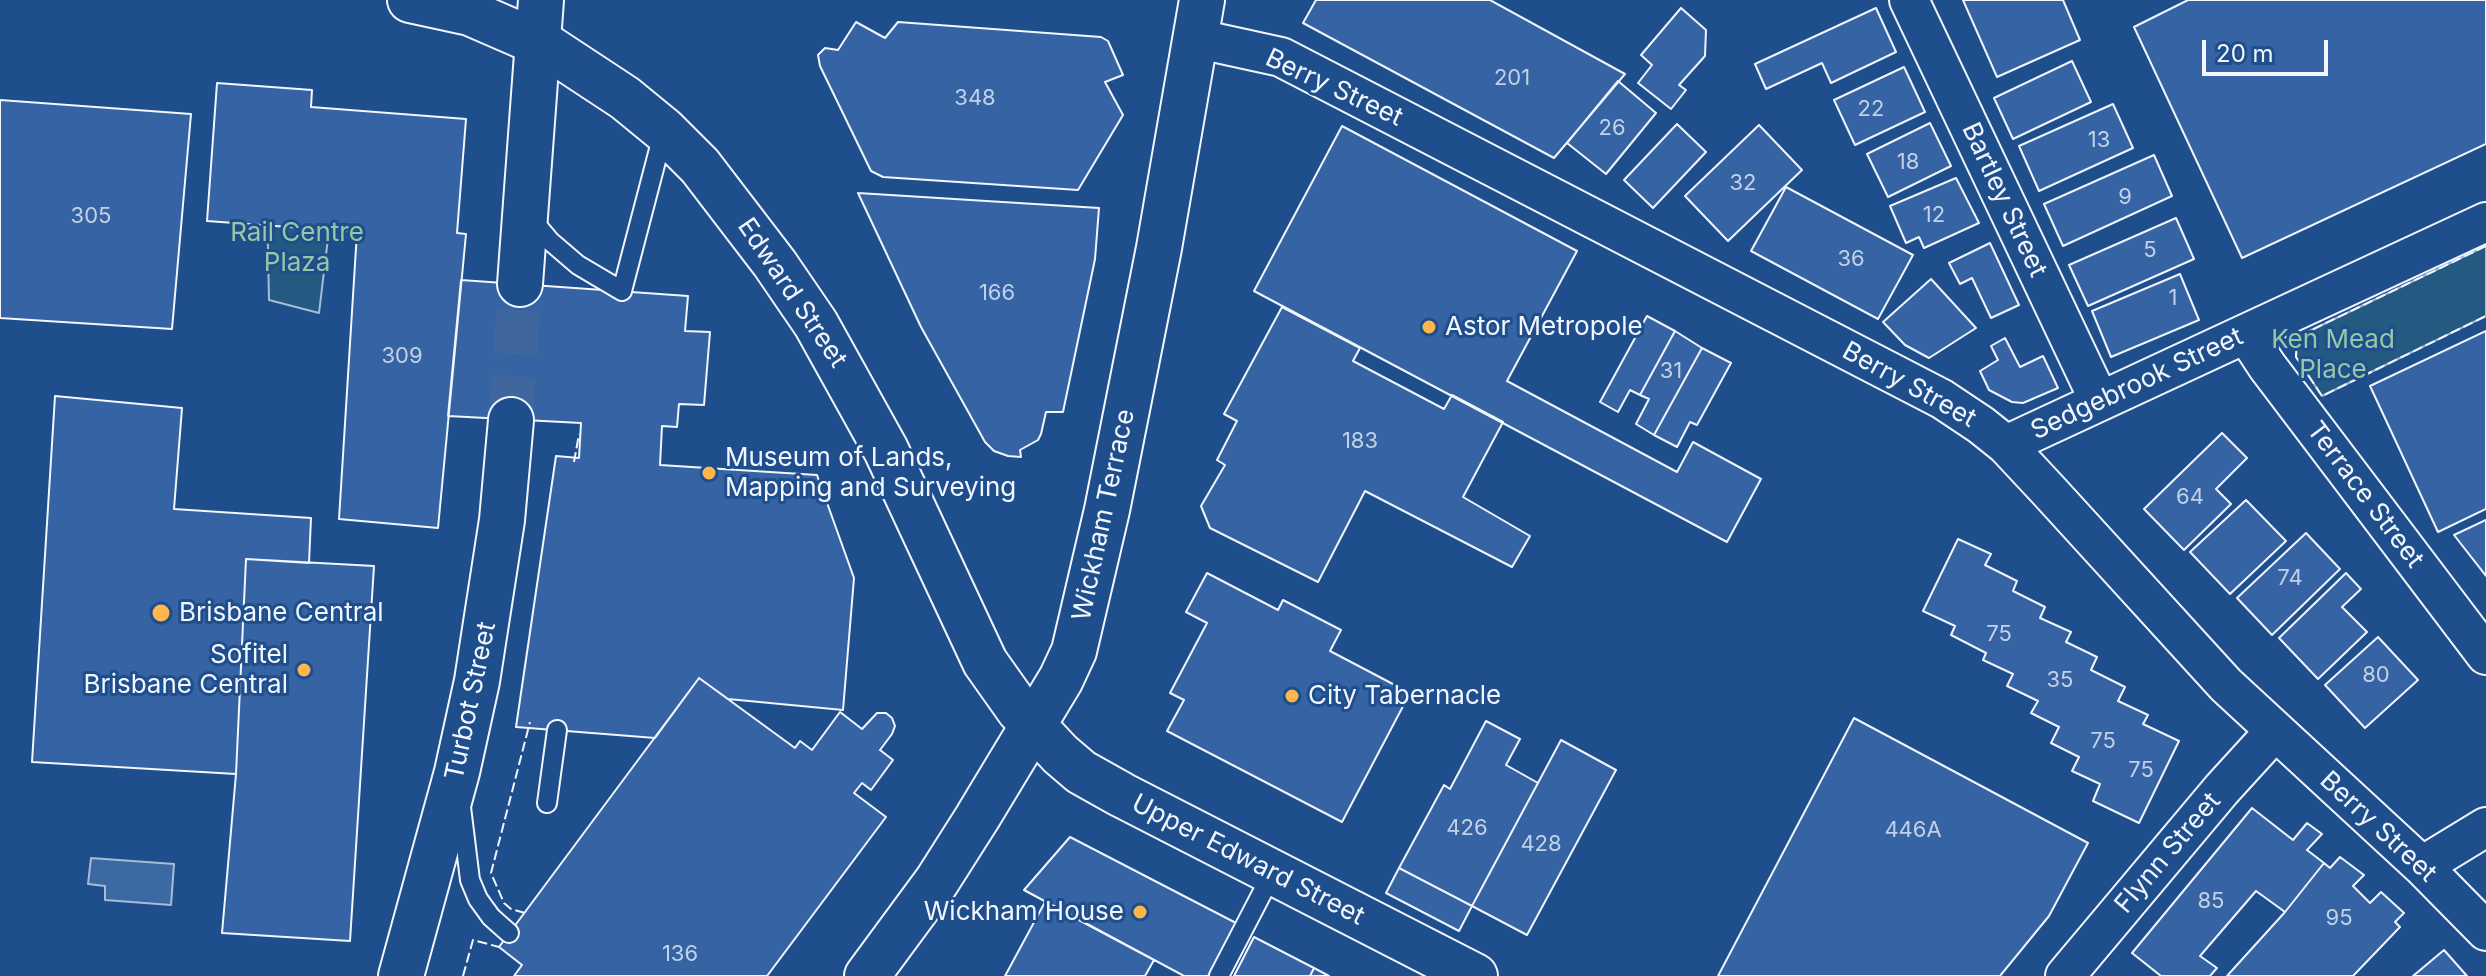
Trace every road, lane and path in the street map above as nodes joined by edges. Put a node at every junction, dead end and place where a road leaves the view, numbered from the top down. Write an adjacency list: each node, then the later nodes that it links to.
1 (410, 0): 4 (main road, Edward Street)
2 (1909, 0): 10 (street, Bartley Street)
3 (1198, 19): 12 (street, Berry Street); 14 (main road, Wickham Terrace)
4 (539, 21): 5 (main road, Edward Street); 6 (main road)
5 (664, 130): 6 (lane); 14 (main road, Edward Street)
6 (525, 211): 8 (main road)
7 (2486, 222): 9 (street, Sedgebrook Street)
8 (520, 284)
9 (2246, 334): 10 (street, Sedgebrook Street); 13 (street, Terrace Street)
10 (2099, 400): 12 (street, Sedgebrook Street)
11 (511, 420): 17 (main road, Turbot Street)
12 (2006, 445): 16 (street, Berry Street)
13 (2486, 655)
14 (1032, 726): 21 (main road, Upper Edward Street); 25 (main road, Wickham Terrace)
15 (557, 730): 18 (lane)
16 (2274, 732): 20 (street, Berry Street); 28 (street, Flynn Street)
17 (457, 772): 23 (lane); 24 (main road, Turbot Street)
18 (547, 803)
19 (2486, 827): 20 (street)
20 (2422, 866): 22 (street, Berry Street)
21 (1273, 872): 26 (lane); 27 (main road, Upper Edward Street)
22 (2486, 931)
23 (509, 933)
24 (401, 976)
25 (867, 976)
26 (1219, 976)
27 (1475, 976)
28 (2065, 976)

